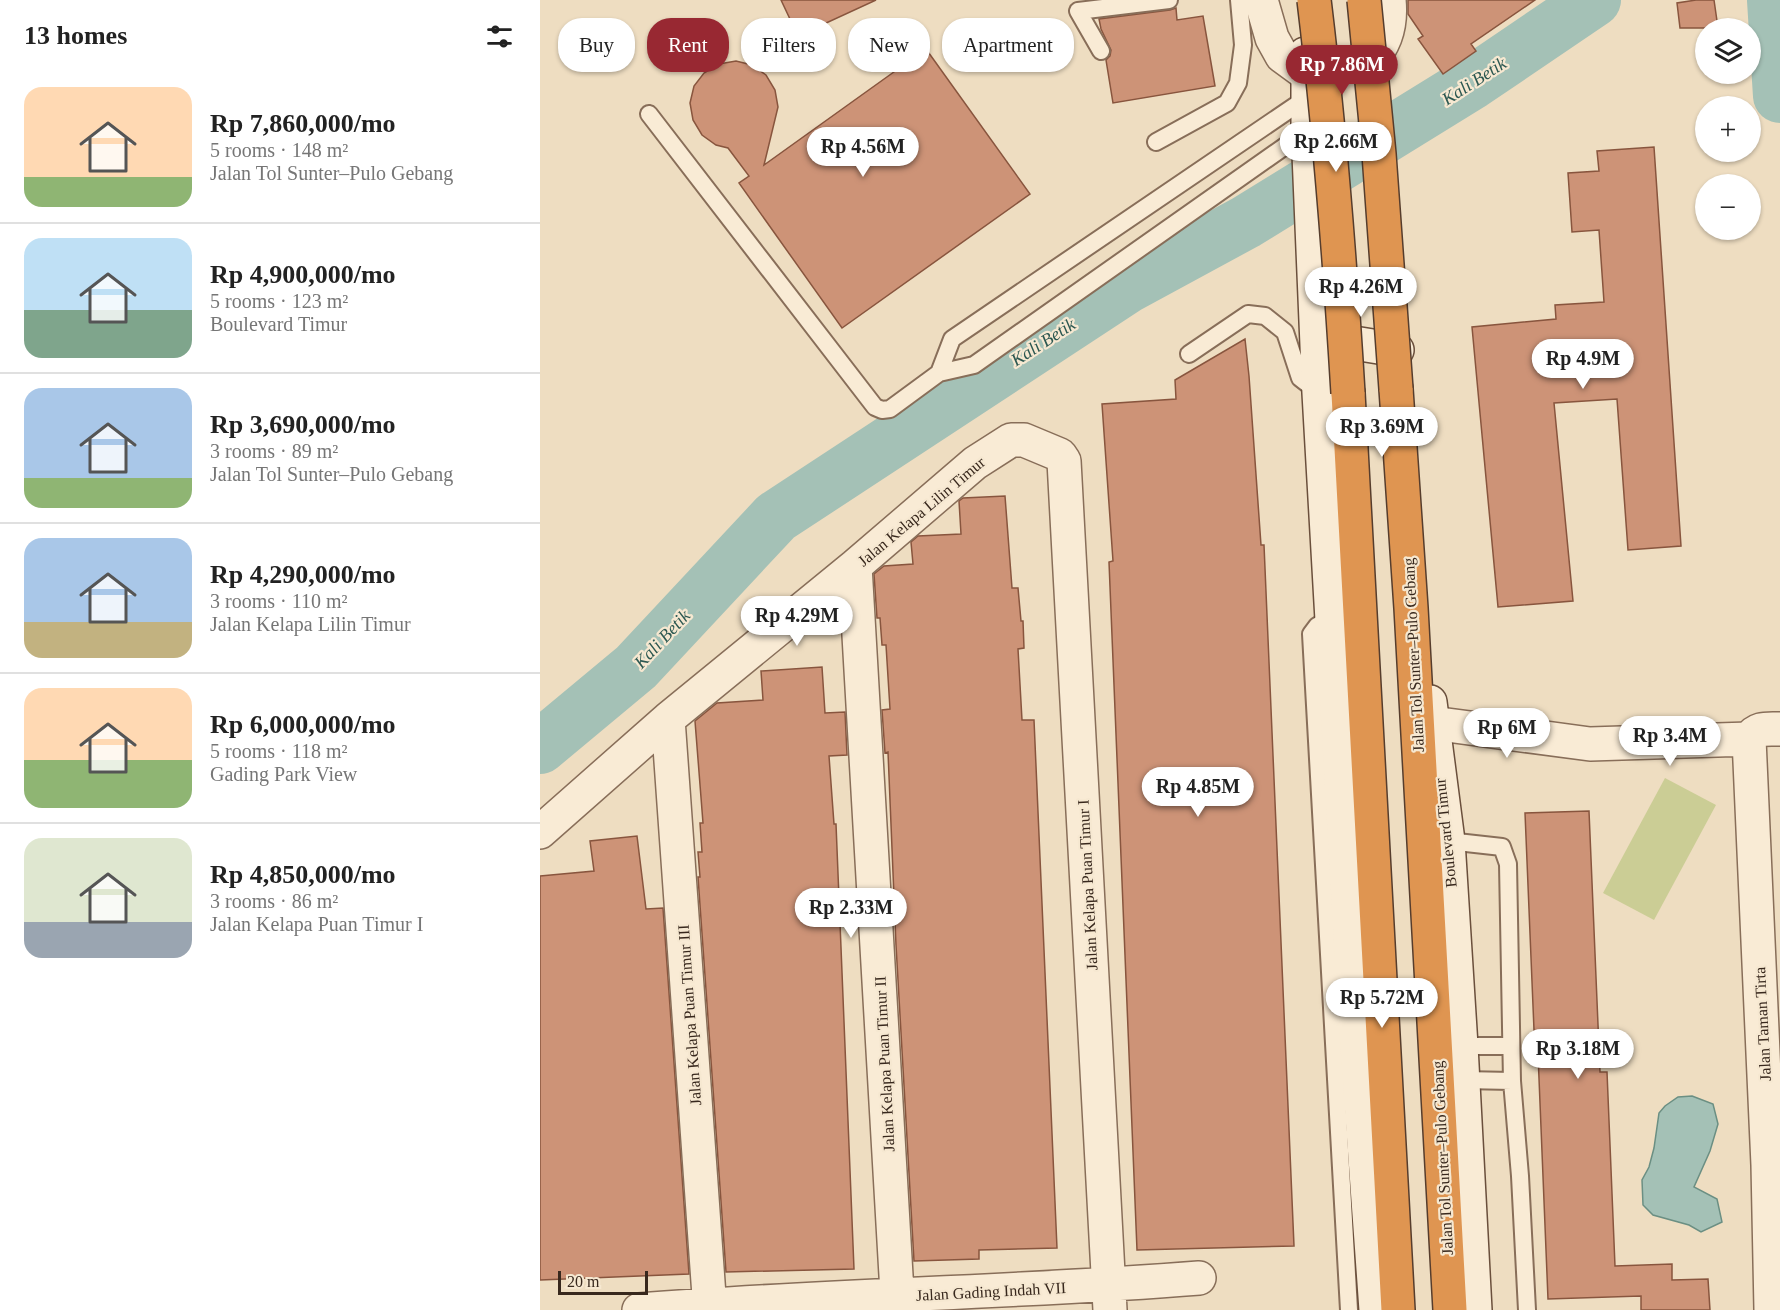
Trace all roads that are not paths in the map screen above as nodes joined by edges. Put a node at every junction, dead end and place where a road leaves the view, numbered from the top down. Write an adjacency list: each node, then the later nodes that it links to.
1 (1169, 0): 7 (lane)
2 (1239, 0): 14 (lane)
3 (1261, 0): 11 (street)
4 (1358, 0): 10 (street, Boulevard Timur)
5 (1364, 0): 40 (highway, Jalan Tol Sunter–Pulo Gebang, bridge)
6 (1389, 0): 10 (street)
7 (1076, 5): 9 (lane)
8 (1305, 7): 11 (street); 39 (highway, bridge)
9 (1101, 51)
10 (1366, 69): 16 (street, Boulevard Timur, bridge)
11 (1308, 86): 13 (street); 18 (lane)
12 (649, 114): 18 (lane)
13 (1308, 138): 15 (street); 18 (lane)
14 (1156, 142)
15 (1317, 337): 16 (street); 19 (street)
16 (1397, 350): 24 (street, Boulevard Timur)
17 (1190, 354): 19 (lane)
18 (939, 373)
19 (1319, 393): 22 (street)
20 (1064, 461): 21 (street, Jalan Kelapa Lilin Timur); 33 (street, Jalan Kelapa Puan Timur I)
21 (855, 566): 23 (street, Jalan Kelapa Lilin Timur); 34 (street, Jalan Kelapa Puan Timur II)
22 (1333, 617): 37 (lane); 38 (street)
23 (668, 719): 26 (street, Jalan Kelapa Lilin Timur); 35 (street, Jalan Kelapa Puan Timur III)
24 (1432, 723): 25 (street); 27 (street, Boulevard Timur)
25 (1764, 732): 43 (street, Jalan Taman Tirta)
26 (540, 832)
27 (1448, 841): 28 (street, Boulevard Timur); 29 (lane)
28 (1461, 1046): 29 (lane); 30 (street, Boulevard Timur)
29 (1511, 1046): 31 (lane)
30 (1463, 1080): 31 (lane); 41 (street, Boulevard Timur)
31 (1512, 1081): 42 (lane)
32 (1199, 1278): 33 (street, Jalan Gading Indah VII)
33 (1110, 1298): 34 (street, Jalan Gading Indah VII)
34 (898, 1303): 35 (street, Jalan Gading Indah VII)
35 (709, 1307): 36 (street, Jalan Gading Indah VII)
36 (639, 1310)
37 (1349, 1310)
38 (1376, 1310)
39 (1398, 1310)
40 (1450, 1310)
41 (1475, 1310)
42 (1527, 1310)
43 (1772, 1310)

